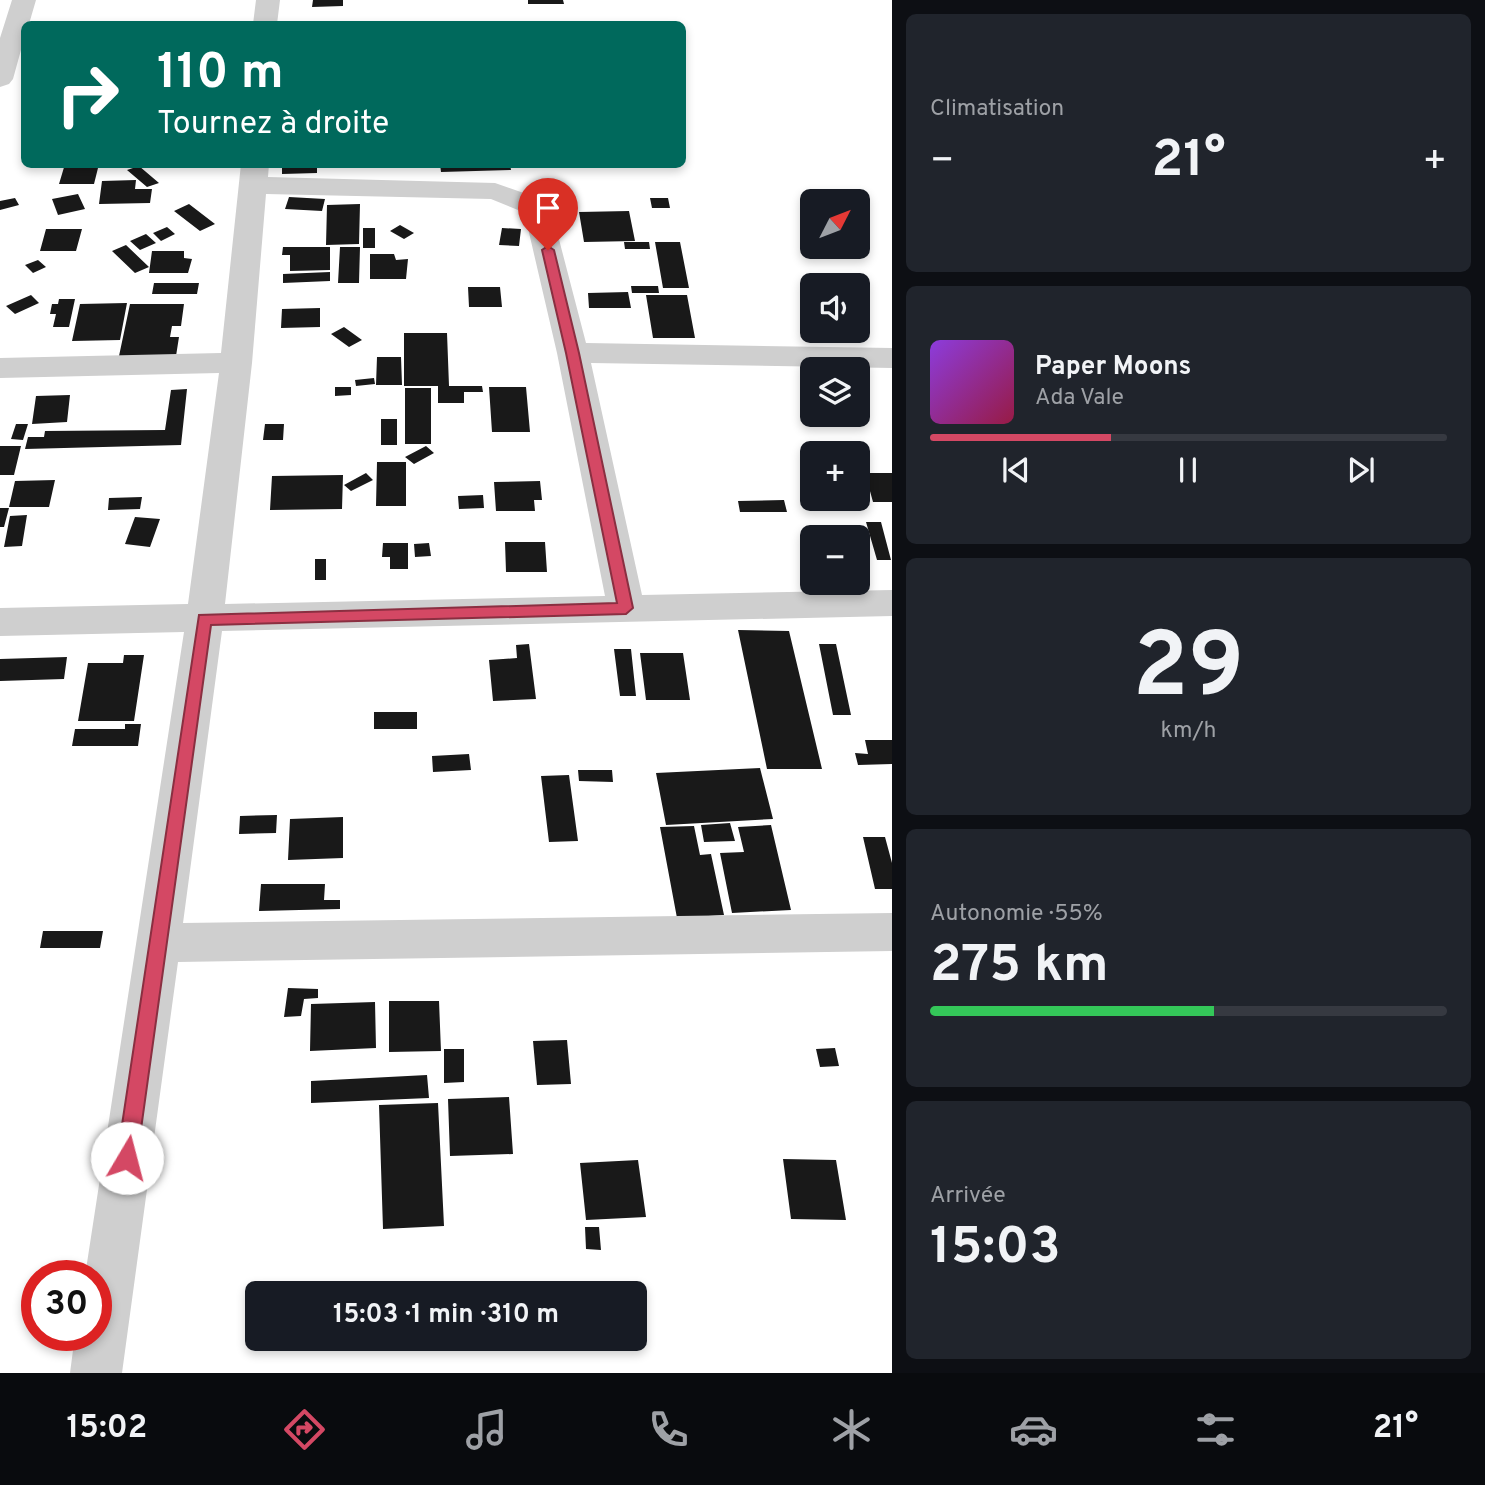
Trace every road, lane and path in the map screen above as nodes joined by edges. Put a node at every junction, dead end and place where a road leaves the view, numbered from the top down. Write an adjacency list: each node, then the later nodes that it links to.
1 (24, 0): 4 (street)
2 (268, 0): 3 (street)
3 (265, 21)
4 (12, 45): 5 (street)
5 (0, 79)
6 (254, 175): 7 (street); 9 (street)
7 (573, 353): 8 (street); 12 (street)
8 (892, 358)
9 (236, 363): 10 (street); 13 (street)
10 (0, 368)
11 (892, 603): 12 (street)
12 (626, 608): 13 (street)
13 (205, 619): 14 (street); 16 (street)
14 (0, 622)
15 (892, 932): 16 (street)
16 (157, 943): 17 (street)
17 (96, 1373)

